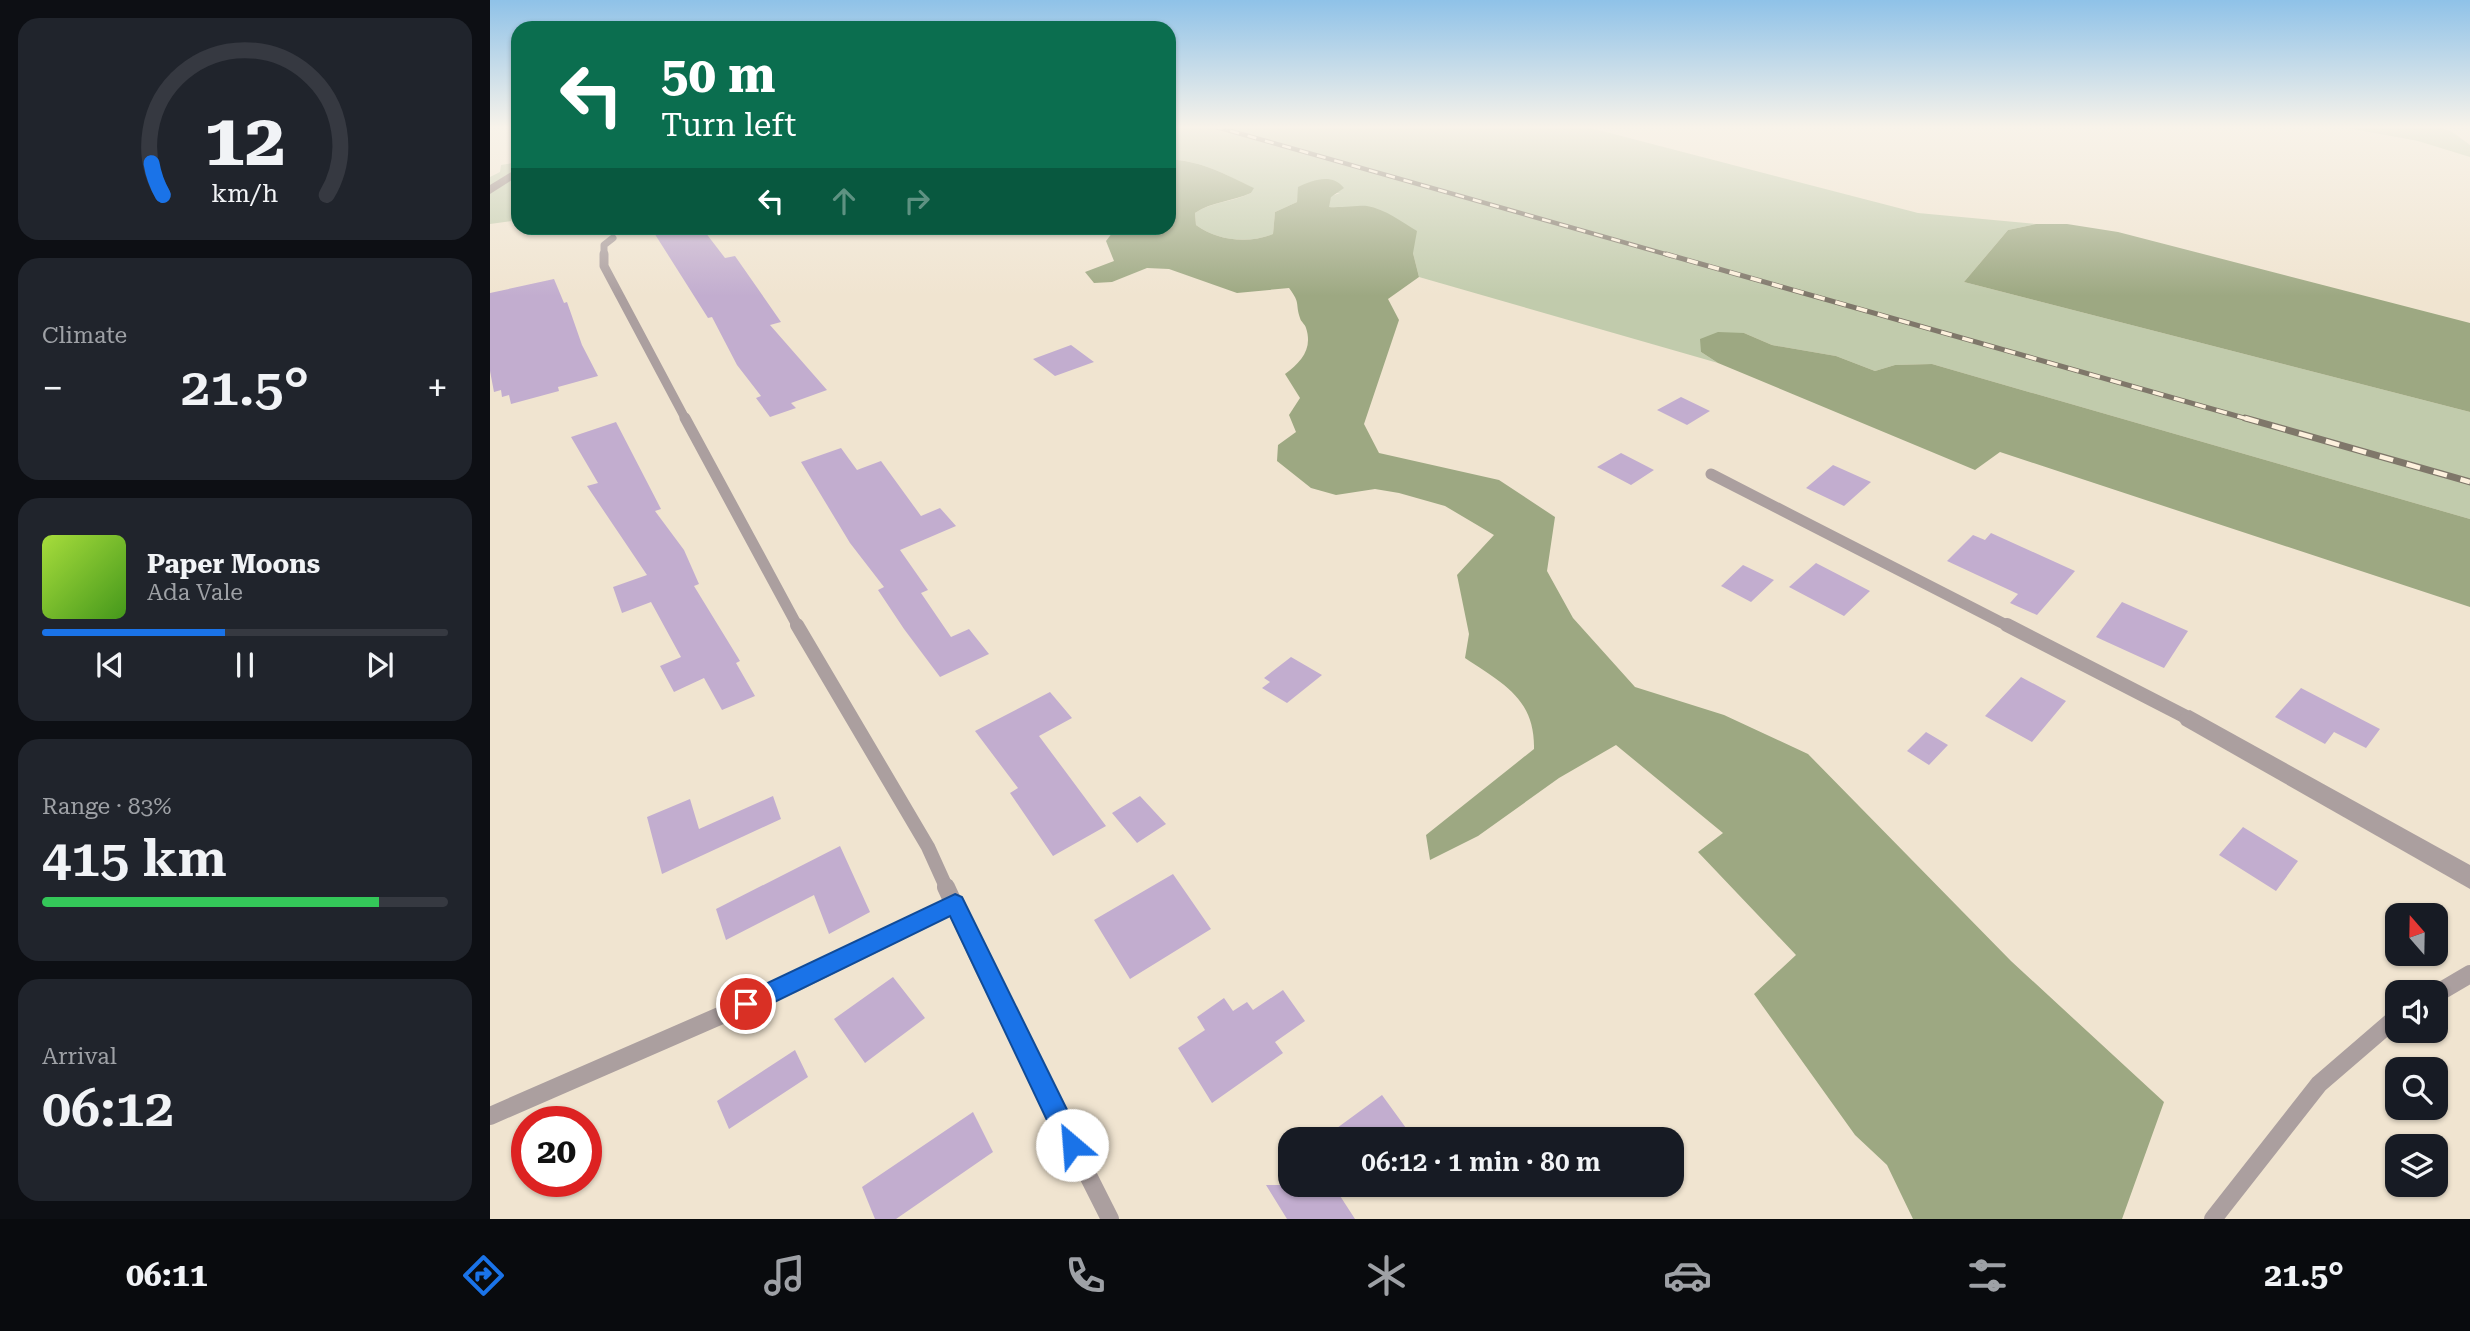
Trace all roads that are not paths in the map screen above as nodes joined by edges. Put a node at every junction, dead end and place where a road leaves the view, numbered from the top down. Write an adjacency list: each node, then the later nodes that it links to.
1 (613, 238): 5 (lane)
2 (1711, 474): 3 (lane)
3 (2190, 719): 4 (street)
4 (2470, 878)
5 (955, 904): 9 (lane); 10 (lane)
6 (2470, 974): 7 (lane)
7 (2448, 987)
8 (2385, 1027): 11 (lane)
9 (490, 1116)
10 (1110, 1219)
11 (2213, 1219)

